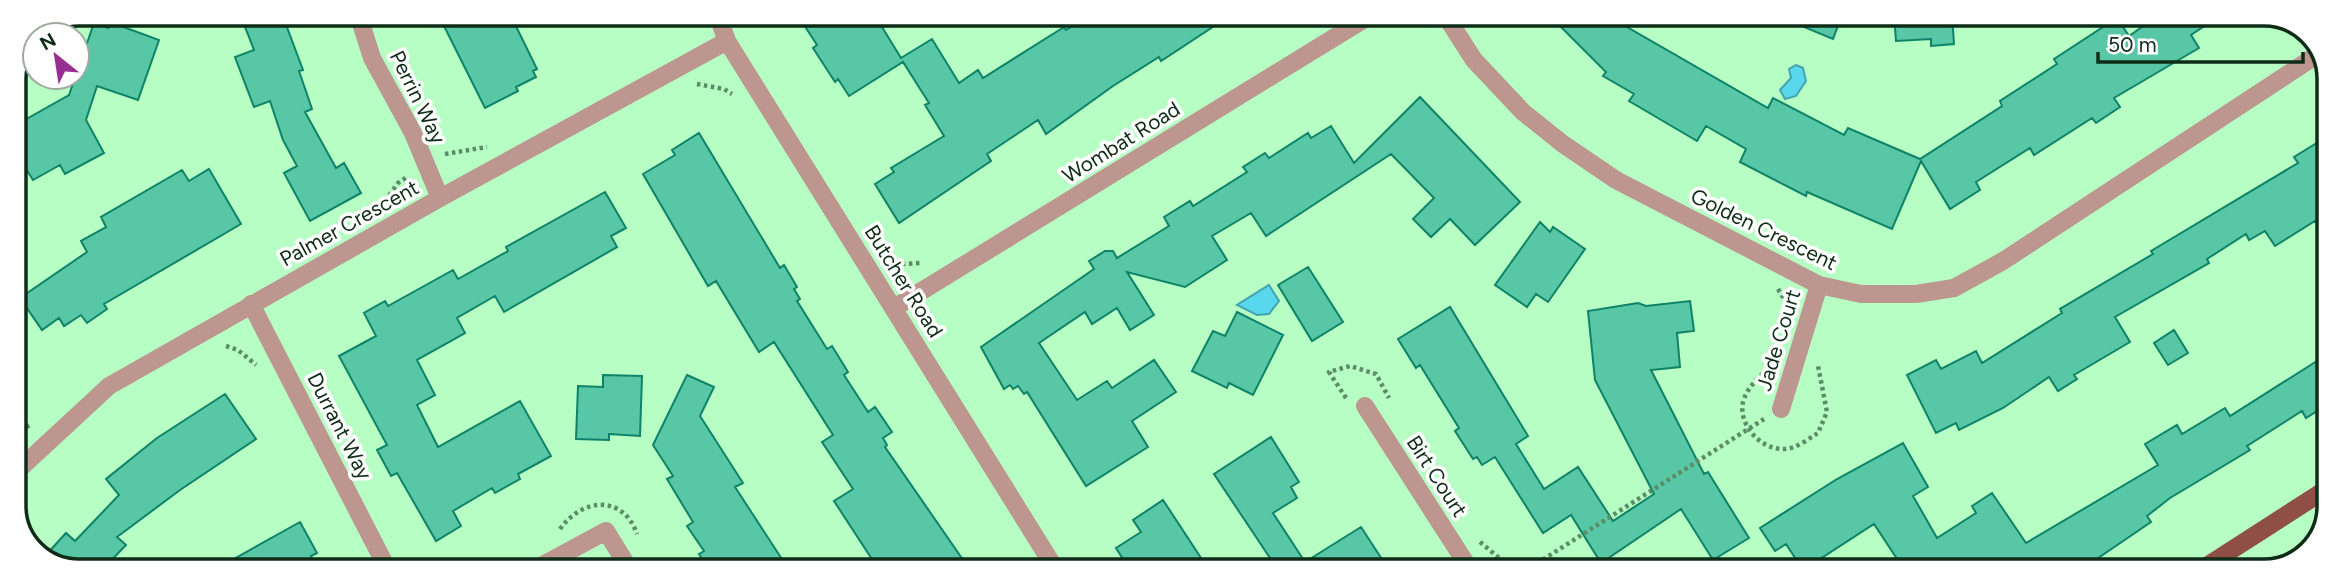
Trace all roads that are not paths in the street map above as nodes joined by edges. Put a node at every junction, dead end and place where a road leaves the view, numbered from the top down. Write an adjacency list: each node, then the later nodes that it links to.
1 (362, 26): 7 (street, Perrin Way)
2 (721, 26): 5 (street, Butcher Road)
3 (1368, 26): 10 (street, Wombat Road)
4 (1453, 26): 8 (street, Golden Crescent)
5 (727, 41): 7 (street, Palmer Crescent); 10 (street, Butcher Road)
6 (2312, 58): 8 (street, Golden Crescent)
7 (440, 198): 9 (street, Palmer Crescent)
8 (1819, 285): 12 (street, Jade Court)
9 (251, 304): 13 (street, Palmer Crescent); 15 (street, Durrant Way)
10 (894, 308): 18 (street, Butcher Road)
11 (1366, 406): 19 (street, Birt Court)
12 (1781, 409)
13 (26, 464)
14 (2317, 495): 20 (main road)
15 (382, 559)
16 (554, 559): 17 (street)
17 (623, 559)
18 (1049, 559)
19 (1464, 559)
20 (2218, 559)

